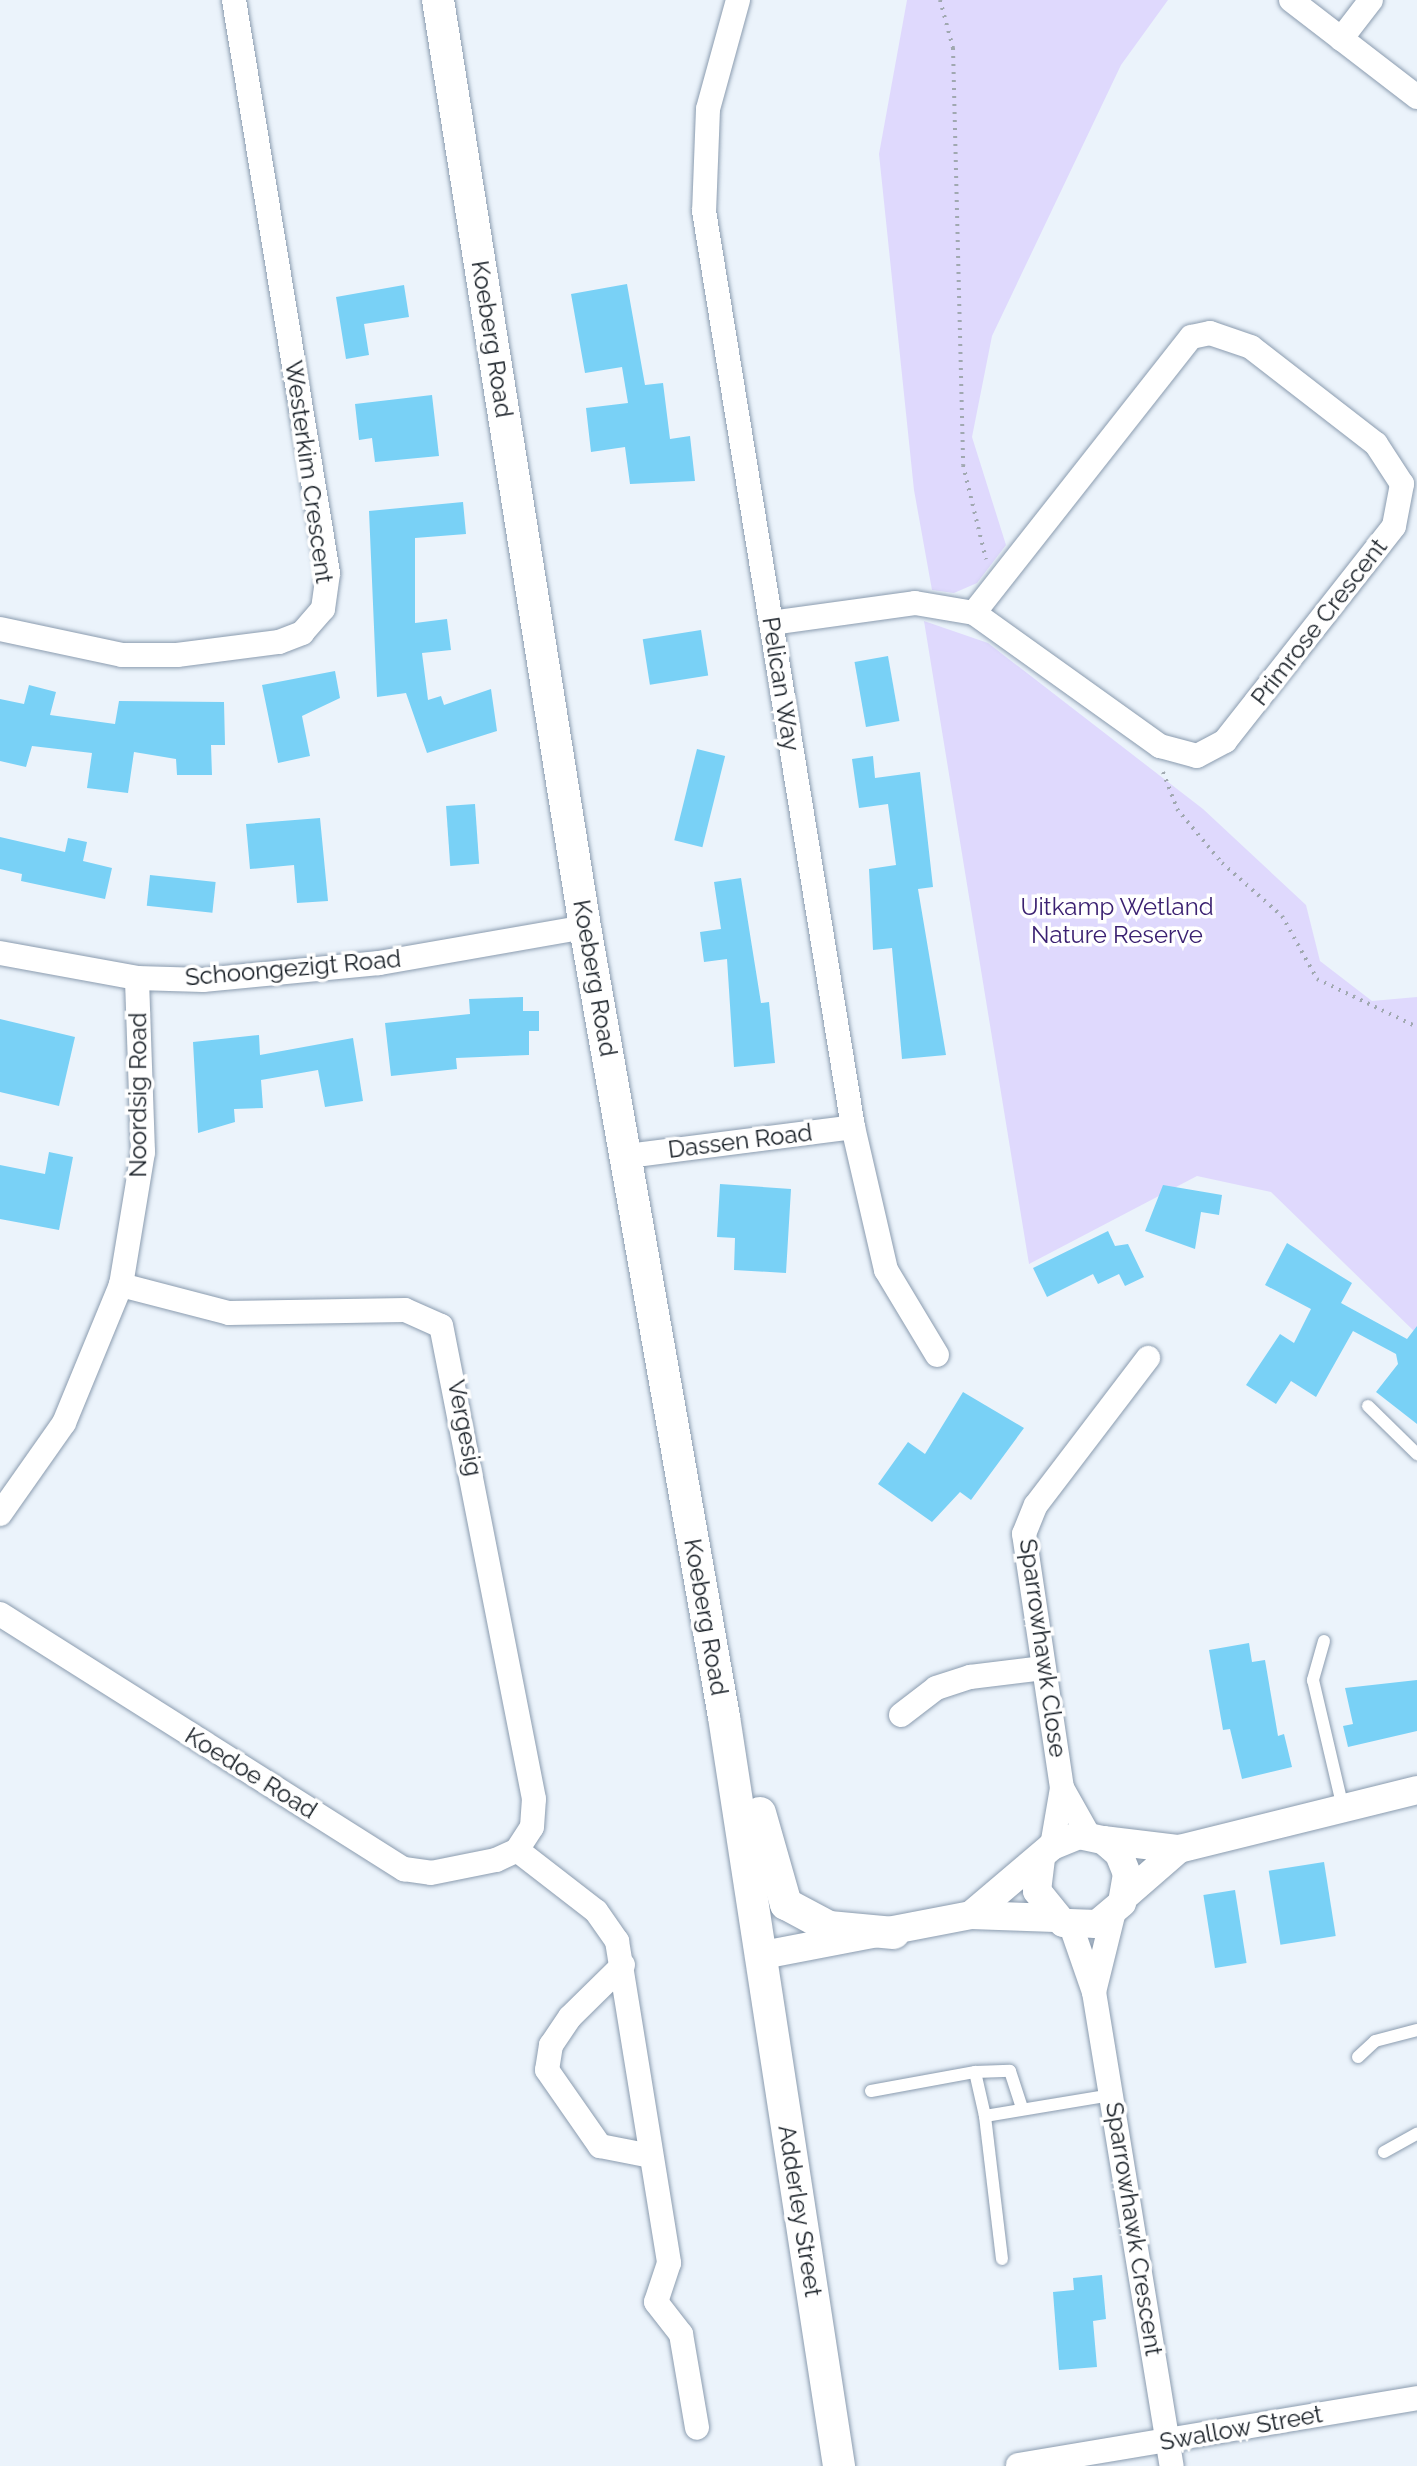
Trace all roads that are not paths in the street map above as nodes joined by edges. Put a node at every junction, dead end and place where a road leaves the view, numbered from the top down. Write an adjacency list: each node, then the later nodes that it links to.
1 (234, 0): 10 (street, Westerkim Crescent)
2 (438, 0): 11 (main road, Koeberg Road)
3 (738, 0): 9 (street, Pelican Way)
4 (1291, 0): 6 (street)
5 (1371, 0): 6 (street)
6 (1341, 39): 7 (street)
7 (1417, 97)
8 (974, 613): 8 (street, Primrose Crescent); 9 (street, Primrose Crescent)
9 (771, 623): 14 (street, Pelican Way)
10 (0, 629)
11 (585, 927): 13 (street, Schoongezigt Road); 15 (main road, Koeberg Road)
12 (0, 953): 13 (street, Schoongezigt Road)
13 (137, 978): 16 (street, Noordsig Road)
14 (853, 1127): 15 (street, Dassen Road); 17 (street, Pelican Way)
15 (628, 1156): 26 (main road, Koeberg Road)
16 (121, 1285): 21 (street, Noordsig Road); 32 (street, Vergesig)
17 (937, 1355)
18 (1148, 1358): 24 (street, Sparrowhawk Close)
19 (1368, 1406): 20 (lane)
20 (1417, 1454)
21 (0, 1514)
22 (0, 1614): 32 (street, Koedoe Road)
23 (1324, 1641): 29 (lane)
24 (1043, 1668): 25 (street); 27 (street, Sparrowhawk Close)
25 (901, 1715)
26 (724, 1717): 37 (main road); 38 (main road, Koeberg Road)
27 (1062, 1788): 30 (street, Sparrowhawk Close); 33 (street, Sparrowhawk Close)
28 (1417, 1790): 29 (street)
29 (1343, 1808): 31 (street)
30 (1096, 1838): 31 (street); 33 (street); 34 (street)
31 (1179, 1849): 34 (street)
32 (517, 1850): 39 (street)
33 (1046, 1853): 35 (street); 36 (street)
34 (1119, 1905): 36 (street); 40 (street, Sparrowhawk Crescent)
35 (971, 1915): 36 (street); 37 (street)
36 (1063, 1922): 40 (street, Sparrowhawk Crescent)
37 (894, 1933): 38 (street)
38 (763, 1955): 56 (main road, Adderley Street)
39 (623, 1965): 50 (street); 50 (street)
40 (1094, 1992): 45 (street, Sparrowhawk Crescent)
41 (1417, 2030): 42 (lane)
42 (1358, 2057)
43 (975, 2072): 44 (lane); 46 (lane); 47 (lane)
44 (871, 2091)
45 (1112, 2095): 46 (lane); 54 (street, Sparrowhawk Crescent)
46 (1022, 2108): 47 (lane)
47 (985, 2116): 51 (lane)
48 (1417, 2134): 49 (lane)
49 (1384, 2152)
50 (651, 2156): 53 (street)
51 (1002, 2259)
52 (1417, 2398): 54 (street, Swallow Street)
53 (697, 2428)
54 (1168, 2441): 55 (street, Swallow Street); 57 (street, Sparrowhawk Crescent)
55 (1018, 2465)
56 (839, 2466)
57 (1172, 2466)

